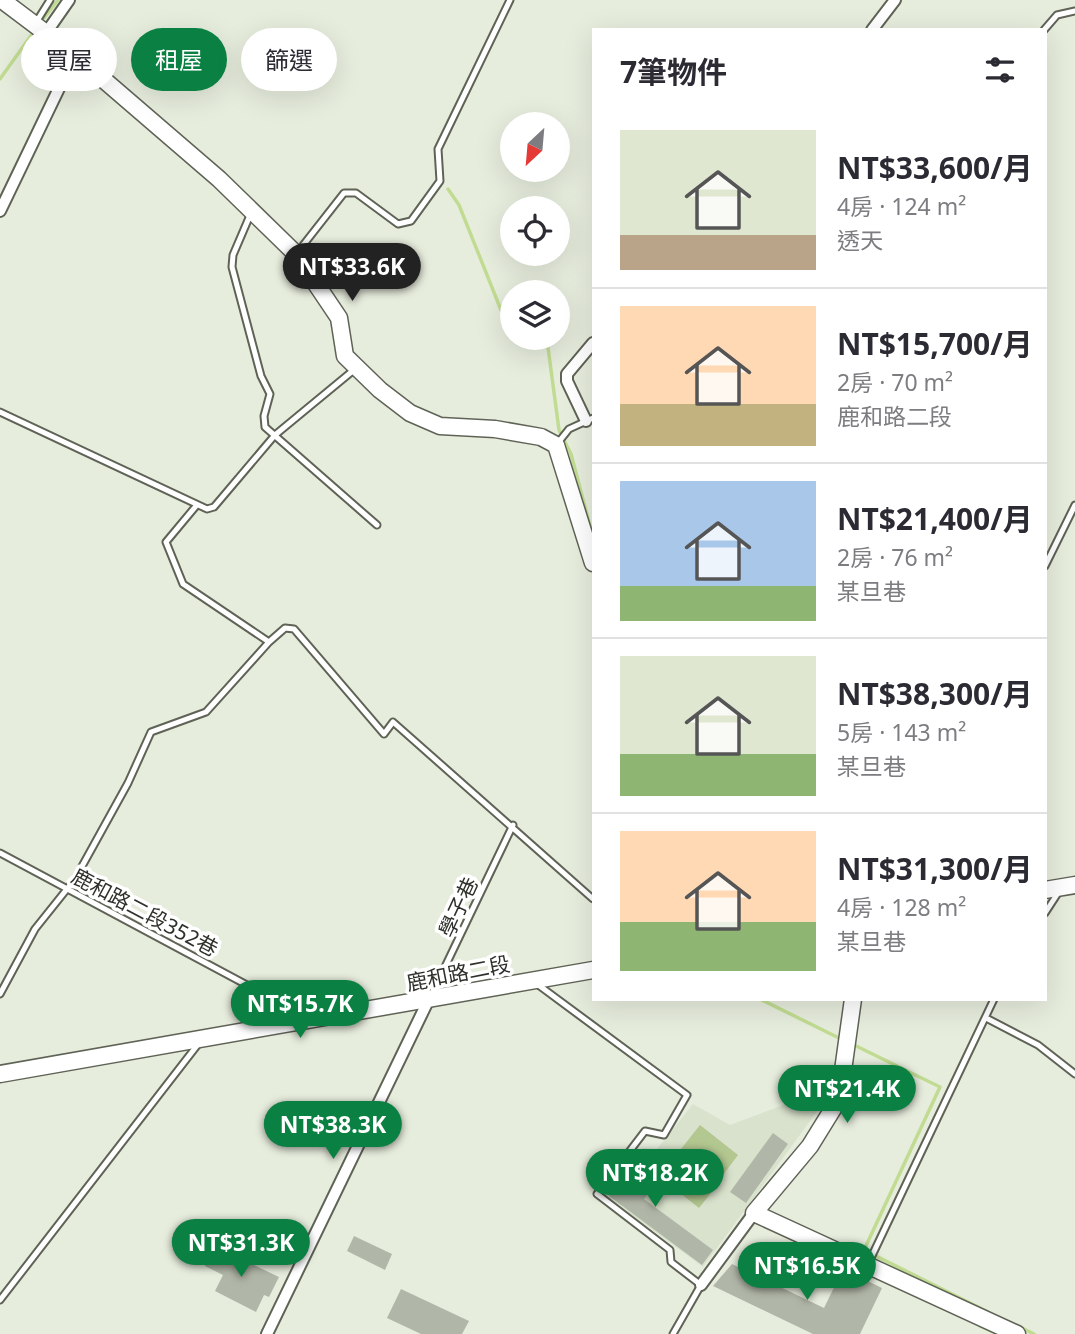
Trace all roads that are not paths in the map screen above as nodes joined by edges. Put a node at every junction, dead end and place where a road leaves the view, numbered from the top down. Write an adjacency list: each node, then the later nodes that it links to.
1 (2, 0): 7 (street)
2 (50, 0): 8 (lane)
3 (69, 0): 9 (street)
4 (510, 0): 16 (lane)
5 (895, 0): 10 (street)
6 (1075, 10): 11 (lane)
7 (40, 28)
8 (41, 28)
9 (42, 28)
10 (874, 28)
11 (1046, 28)
12 (58, 91): 15 (street)
13 (116, 91): 14 (street)
14 (252, 210): 16 (street); 21 (lane)
15 (0, 211)
16 (296, 254): 18 (street)
17 (592, 344): 20 (street)
18 (355, 369): 21 (lane); 22 (street)
19 (0, 412): 24 (lane)
20 (590, 419): 22 (lane)
21 (275, 435): 24 (lane); 25 (lane)
22 (556, 445): 26 (street)
23 (1075, 505): 27 (lane)
24 (196, 506): 28 (lane)
25 (377, 525)
26 (592, 560)
27 (1047, 562)
28 (269, 642): 29 (lane); 32 (lane)
29 (513, 825): 34 (lane); 39 (lane, 學子巷)
30 (0, 853): 32 (lane, 鹿和路二段352巷)
31 (1068, 886): 33 (street); 35 (lane)
32 (67, 889): 38 (lane); 43 (lane, 鹿和路二段352巷)
33 (1047, 890)
34 (592, 898)
35 (1047, 911)
36 (592, 970): 37 (street, 鹿和路二段)
37 (529, 980): 39 (street, 鹿和路二段); 49 (lane)
38 (0, 994)
39 (428, 1001): 43 (street, 鹿和路二段); 51 (street)
40 (853, 1001): 47 (street)
41 (993, 1001): 42 (lane)
42 (988, 1019): 46 (lane); 48 (lane)
43 (311, 1020): 44 (street, 鹿和路二段)
44 (201, 1040): 45 (street, 鹿和路二段); 50 (lane)
45 (0, 1074)
46 (1075, 1074)
47 (754, 1213): 48 (street); 49 (street)
48 (868, 1265): 53 (street)
49 (701, 1285): 52 (lane)
50 (0, 1300)
51 (267, 1334)
52 (673, 1334)
53 (1017, 1334)

